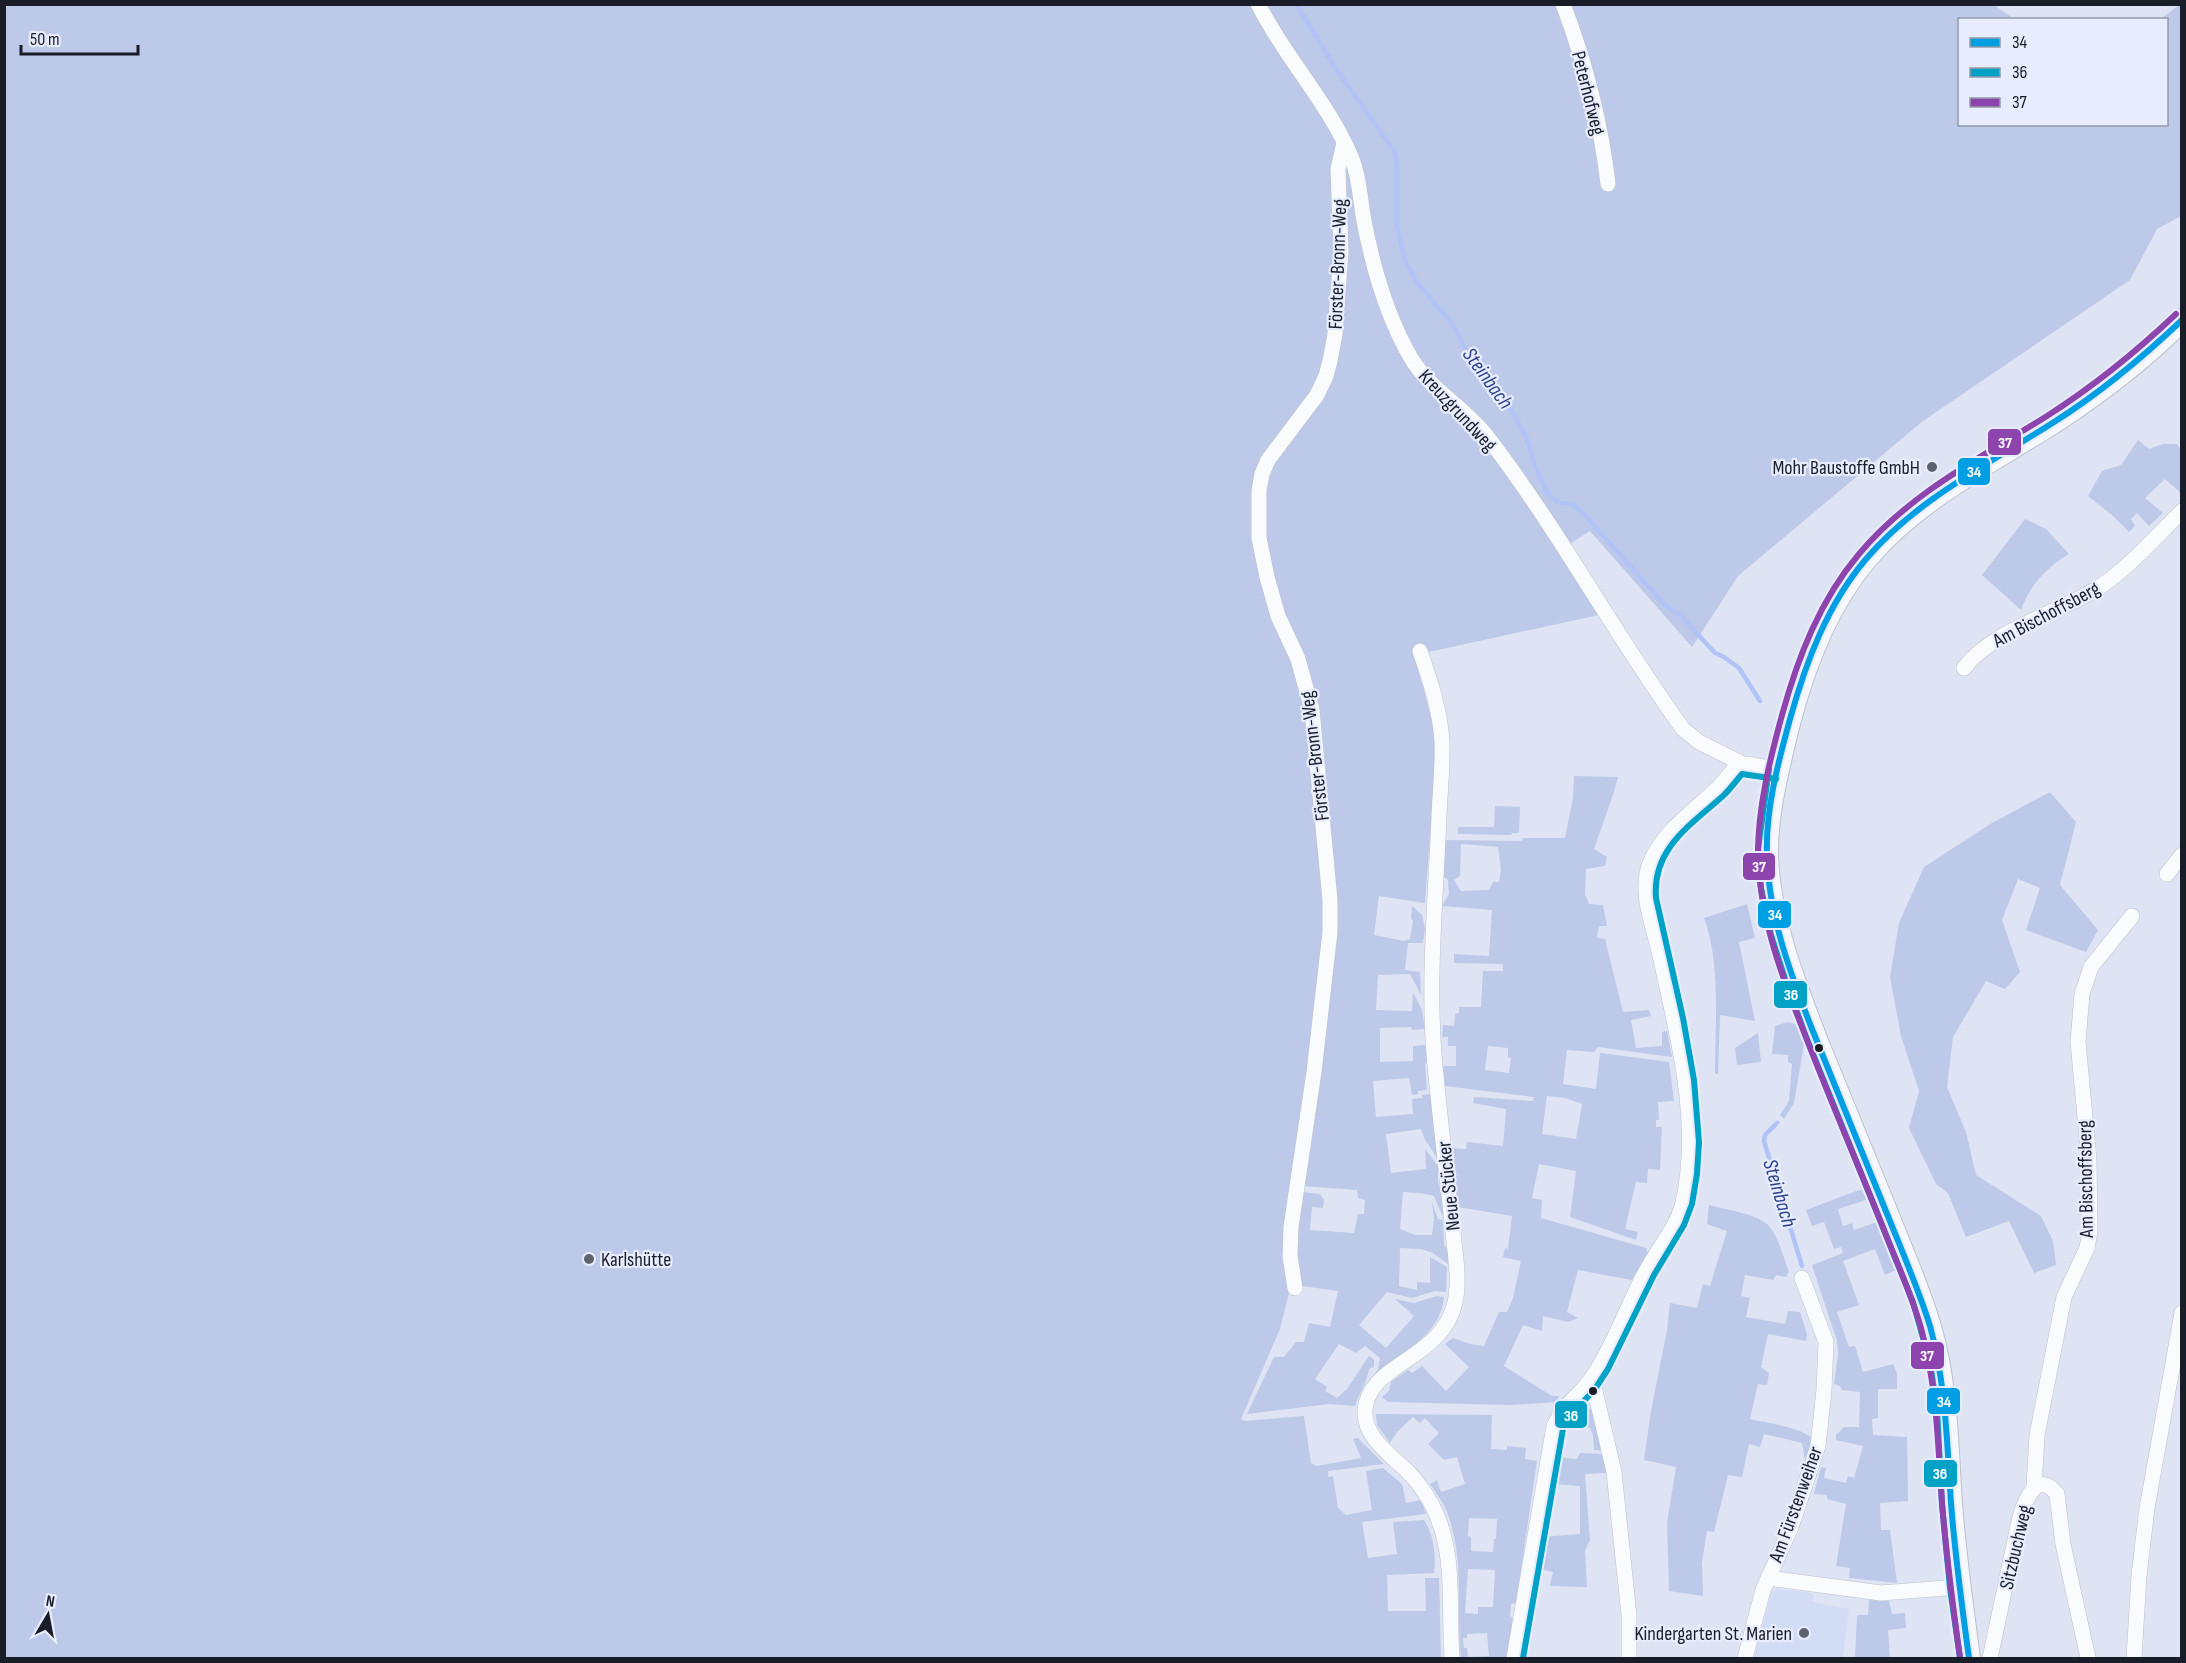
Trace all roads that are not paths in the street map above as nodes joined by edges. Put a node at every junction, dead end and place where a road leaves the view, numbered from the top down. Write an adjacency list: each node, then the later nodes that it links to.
1 (1258, 4): 3 (street, Kreuzgrundweg)
2 (1563, 4): 4 (street, Peterhofweg)
3 (1344, 143): 9 (street, Kreuzgrundweg); 15 (street, Förster-Bronn-Weg)
4 (1608, 184)
5 (2181, 320): 10 (main road)
6 (2181, 511): 8 (street, Am Bischoffsberg)
7 (1420, 651): 21 (street, Neue Stücker)
8 (1964, 668)
9 (1743, 764): 10 (street, Kreuzgrundweg); 17 (street)
10 (1778, 770): 20 (main road)
11 (2181, 855): 12 (street)
12 (2167, 874)
13 (2133, 916): 18 (street, Am Bischoffsberg)
14 (1802, 1278): 19 (street, Am Fürstenweiher)
15 (1295, 1288)
16 (2181, 1312): 28 (street)
17 (1592, 1378): 22 (street); 23 (street)
18 (2034, 1487): 26 (street, Sitzbuchweg); 27 (street, Sitzbuchweg)
19 (1768, 1578): 20 (street); 24 (street, Am Fürstenweiher)
20 (1959, 1587): 25 (main road)
21 (1452, 1659)
22 (1514, 1659)
23 (1629, 1659)
24 (1745, 1659)
25 (1969, 1659)
26 (1990, 1659)
27 (2088, 1659)
28 (2134, 1659)

